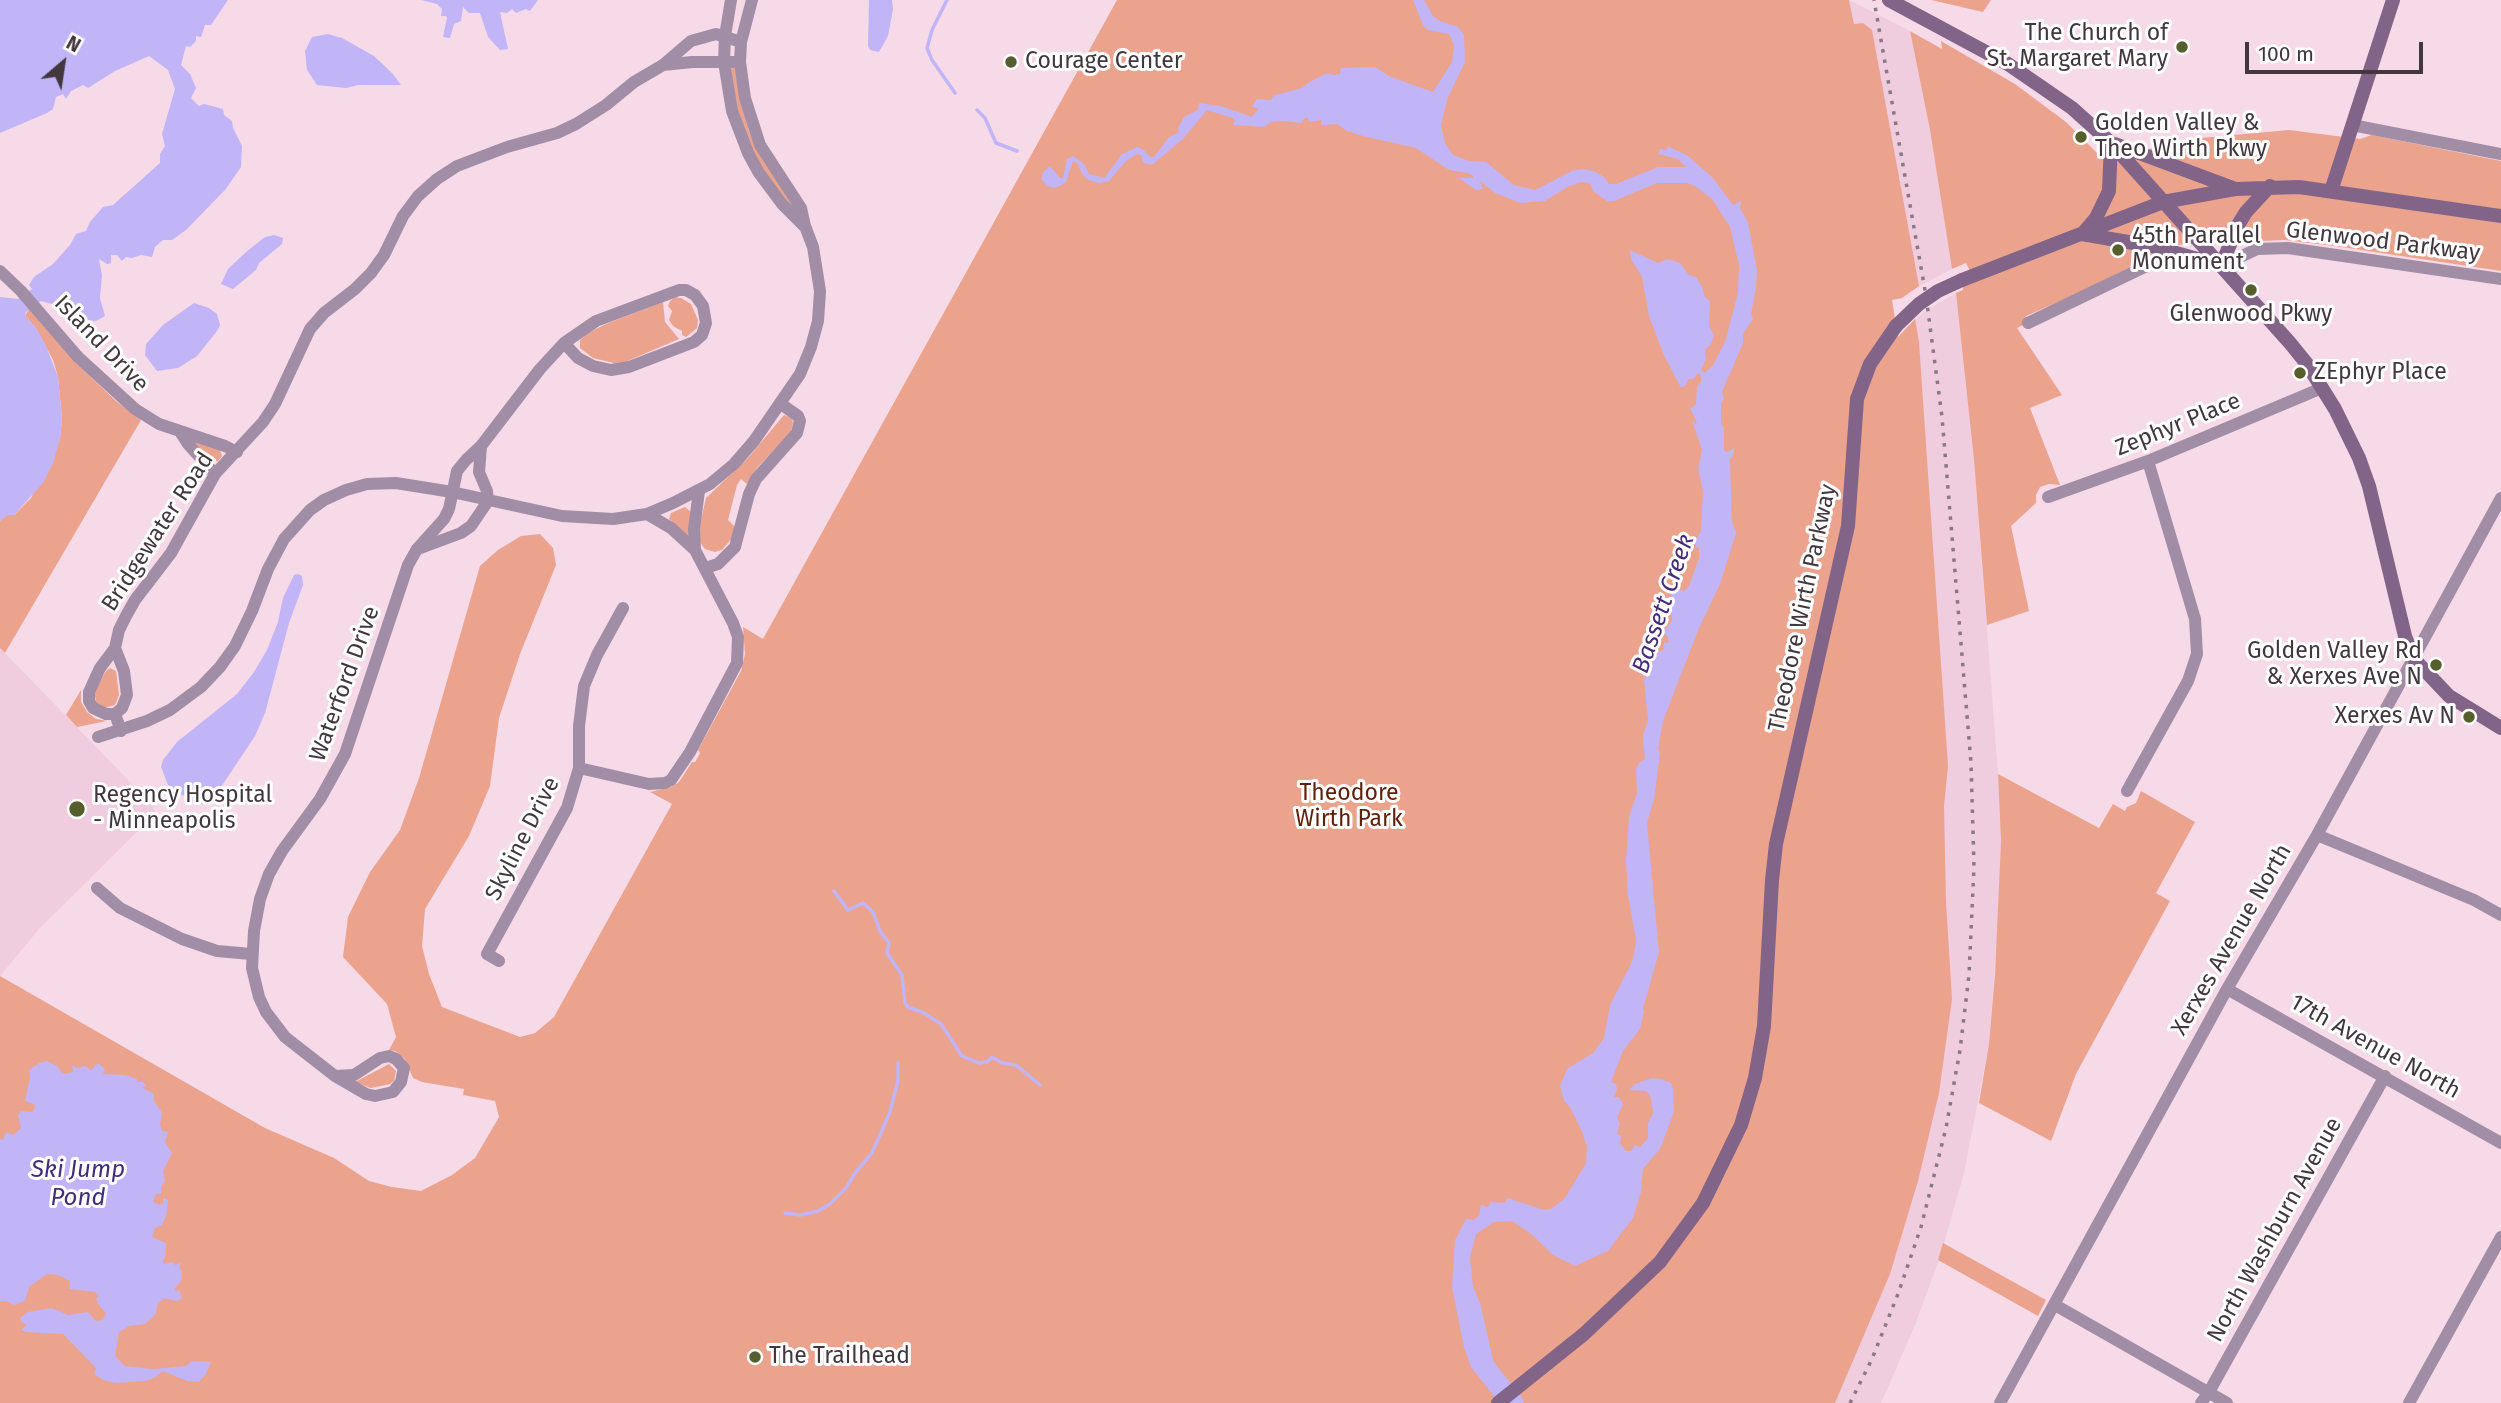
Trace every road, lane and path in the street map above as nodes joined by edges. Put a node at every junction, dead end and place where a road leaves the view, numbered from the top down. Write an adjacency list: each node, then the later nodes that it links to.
1 (731, 0): 5 (street)
2 (752, 0): 6 (street)
3 (1889, 0): 11 (street)
4 (2393, 0): 10 (street)
5 (725, 36): 6 (street, Bridgewater Road); 7 (street); 9 (street, Bridgewater Road)
6 (741, 42): 8 (street)
7 (724, 62): 8 (street, Bridgewater Road); 9 (street, Bridgewater Road); 18 (street)
8 (740, 62): 18 (street)
9 (663, 65): 30 (street, Bridgewater Road)
10 (2352, 125): 12 (street); 15 (street)
11 (2110, 143): 14 (street); 16 (street); 19 (street)
12 (2501, 154)
13 (2270, 186): 14 (street, Theodore Wirth Parkway); 15 (street, Theodore Wirth Parkway); 21 (street)
14 (2235, 189): 16 (street, Theodore Wirth Parkway)
15 (2331, 191): 17 (street, Theodore Wirth Parkway)
16 (2163, 202): 19 (street, Theodore Wirth Parkway); 21 (street)
17 (2501, 216)
18 (804, 226): 27 (street)
19 (2081, 234): 20 (street); 63 (street, Theodore Wirth Parkway, bridge)
20 (2169, 250): 21 (street); 24 (street)
21 (2221, 266): 23 (street, Glenwood Parkway); 26 (street)
22 (0, 271): 28 (street, Island Drive)
23 (2501, 279)
24 (2028, 323)
25 (564, 343): 25 (street, Waterford Drive); 29 (street, Waterford Drive)
26 (2322, 388): 31 (street, Zephyr Place); 44 (street)
27 (781, 404): 33 (street); 41 (street)
28 (181, 433): 30 (street, Island Drive); 32 (street, Island Drive)
29 (481, 446): 34 (street, Waterford Drive); 37 (street)
30 (237, 452): 32 (street, Bridgewater Road)
31 (2148, 461): 35 (street, Zephyr Place); 50 (street)
32 (215, 474): 43 (street, Bridgewater Road)
33 (699, 491): 38 (street); 40 (street)
34 (452, 492): 37 (street); 39 (street, Waterford Drive); 47 (street)
35 (2048, 497)
36 (2501, 498): 44 (street, Xerxes Avenue North)
37 (488, 501): 38 (street); 39 (street)
38 (647, 514): 40 (street)
39 (417, 549): 54 (street, Waterford Drive)
40 (695, 550): 41 (street)
41 (705, 568): 49 (street)
42 (623, 608): 49 (street, Skyline Drive)
43 (115, 648): 45 (street, Bridgewater Road); 45 (street, Bridgewater Road)
44 (2414, 659): 46 (street); 51 (street, Xerxes Avenue North)
45 (115, 714): 47 (street)
46 (2501, 728)
47 (121, 731): 48 (street)
48 (98, 737)
49 (579, 768): 55 (street, Skyline Drive)
50 (2127, 791)
51 (2317, 835): 53 (street); 56 (street, Xerxes Avenue North)
52 (97, 888): 54 (street)
53 (2501, 915)
54 (251, 954): 57 (street, Waterford Drive)
55 (499, 961)
56 (2227, 989): 58 (street, 17th Avenue North); 61 (street, Xerxes Avenue North)
57 (335, 1076): 57 (street, Waterford Drive)
58 (2385, 1076): 59 (street, 17th Avenue North); 62 (street, North Washburn Avenue)
59 (2501, 1143)
60 (2501, 1237): 66 (street)
61 (2055, 1305): 62 (street); 64 (street, Xerxes Avenue North)
62 (2205, 1398): 65 (street)
63 (1498, 1403)
64 (2000, 1403)
65 (2227, 1403)
66 (2409, 1403)

